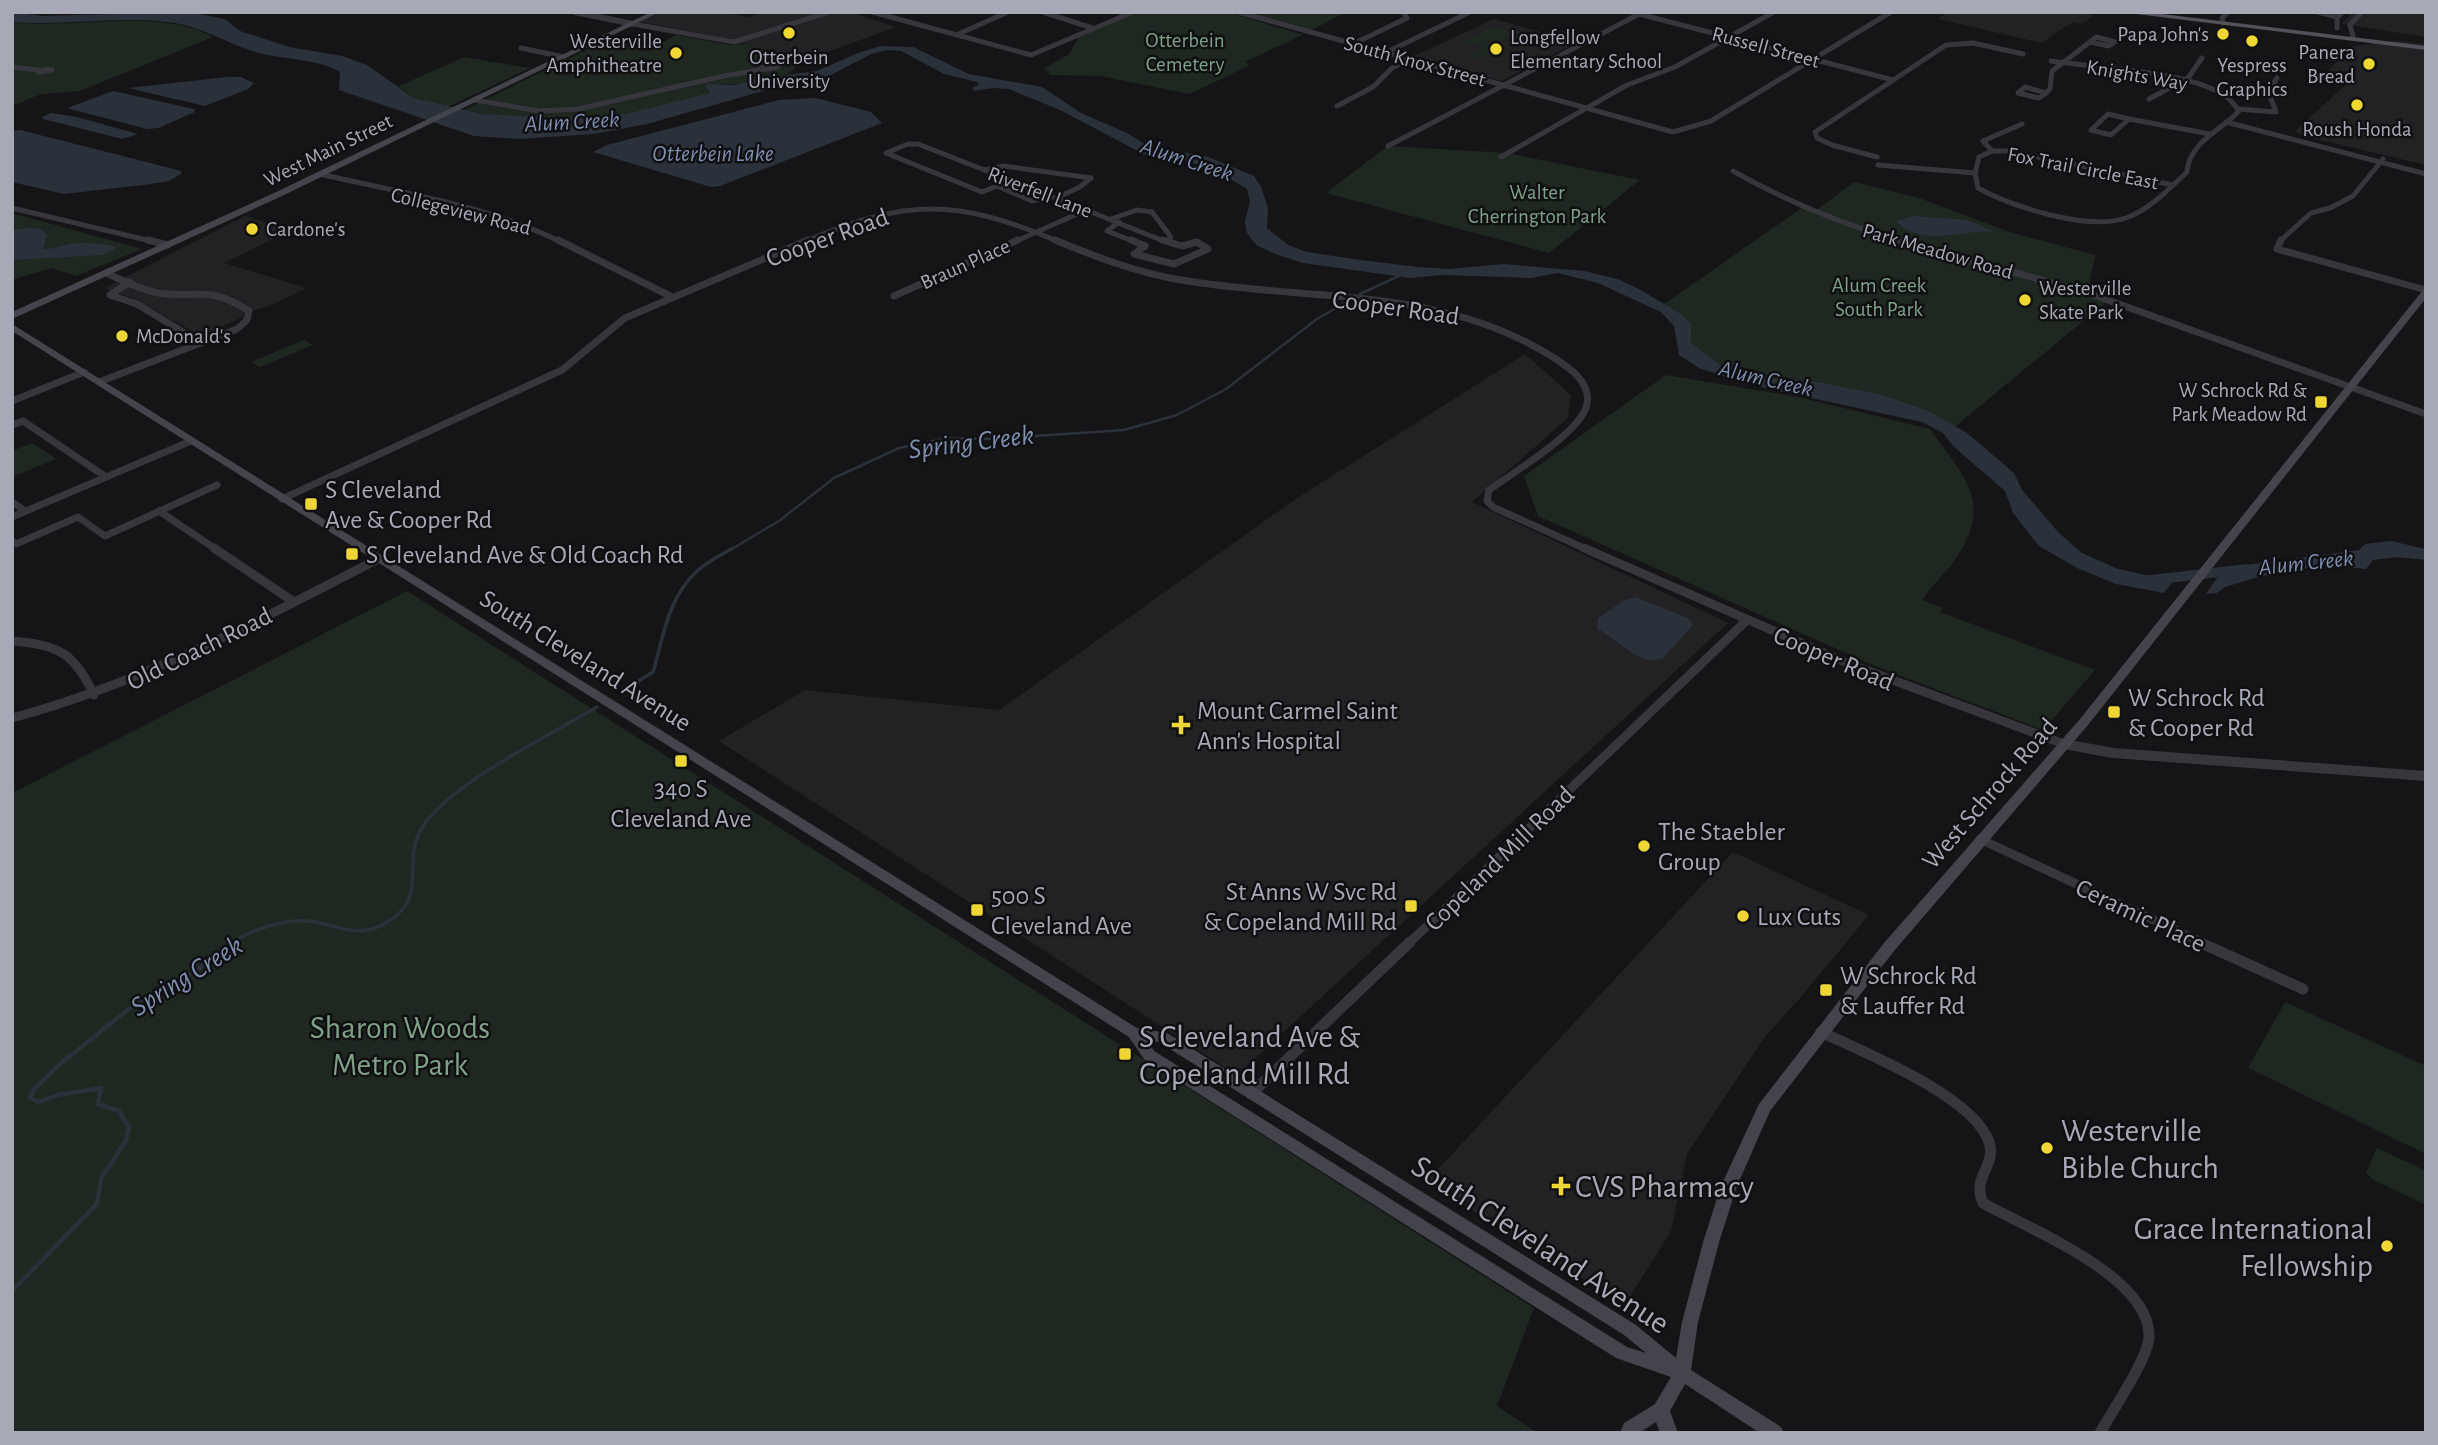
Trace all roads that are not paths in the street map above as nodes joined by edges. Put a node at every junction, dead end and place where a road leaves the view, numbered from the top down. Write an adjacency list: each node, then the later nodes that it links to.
1 (575, 12): 21 (street)
2 (657, 12): 21 (main road, West Main Street)
3 (829, 12): 21 (street)
4 (872, 12): 26 (street)
5 (1008, 12): 26 (street)
6 (1043, 12): 22 (street)
7 (1133, 12): 22 (street)
8 (1238, 12): 31 (street, South Knox Street)
9 (1403, 12): 31 (street)
10 (1470, 12): 34 (street)
11 (1774, 12): 27 (street)
12 (1891, 12): 39 (street)
13 (2124, 12): 20 (main road)
14 (2228, 12): 20 (street)
15 (2318, 12): 19 (street)
16 (2343, 12): 19 (street)
17 (2362, 12): 28 (street)
18 (1641, 13): 27 (street, Russell Street); 29 (street)
19 (2337, 17): 23 (street)
20 (2222, 23): 24 (main road)
21 (633, 24): 36 (main road, West Main Street)
22 (1092, 28): 26 (street)
23 (2337, 28)
24 (2272, 29): 28 (main road); 28 (main road)
25 (1562, 34): 29 (street)
26 (956, 35)
27 (1729, 37): 39 (street, Russell Street); 53 (street)
28 (2354, 38): 32 (main road)
29 (1589, 41): 48 (street)
30 (2090, 42): 41 (street)
31 (1353, 44): 34 (street, South Knox Street)
32 (2426, 46)
33 (521, 48): 36 (street)
34 (1387, 52): 38 (street, South Knox Street)
35 (2023, 54): 46 (street)
36 (564, 57): 51 (main road, West Main Street)
37 (2202, 58): 47 (street)
38 (1410, 59): 48 (street, South Knox Street); 52 (street)
39 (1813, 59): 46 (street, Russell Street); 53 (street, South Knox Street)
40 (2051, 61): 41 (street, Knights Way)
41 (2061, 63): 47 (street, Knights Way); 49 (street)
42 (12, 67): 44 (street)
43 (759, 70): 51 (street)
44 (39, 71)
45 (2277, 78): 54 (street)
46 (1893, 80): 62 (street)
47 (2184, 81): 50 (street); 54 (street, Knights Way)
48 (1504, 85): 53 (street, South Knox Street); 59 (street)
49 (2046, 93)
50 (2149, 99)
51 (471, 101): 69 (main road, West Main Street)
52 (1337, 106)
53 (1588, 109): 61 (street)
54 (2238, 109): 56 (street)
55 (2129, 119): 55 (street); 58 (street)
56 (2229, 121): 58 (street); 63 (street)
57 (2022, 124): 60 (street)
58 (2210, 134): 70 (street)
59 (1388, 146)
60 (1992, 151): 68 (street); 70 (street, Fox Trail Circle East)
61 (1501, 157)
62 (1877, 157)
63 (2382, 161): 67 (street); 81 (street)
64 (1878, 165): 68 (street)
65 (984, 170): 71 (street, Riverfell Lane); 71 (street); 71 (street, Riverfell Lane)
66 (1733, 171): 89 (street, Park Meadow Road)
67 (2426, 171)
68 (1975, 173): 70 (street)
69 (320, 174): 78 (main road, West Main Street); 83 (street, Collegeview Road)
70 (2173, 185)
71 (1054, 197): 73 (street, Riverfell Lane)
72 (12, 208): 78 (street)
73 (1086, 210): 74 (street, Riverfell Lane); 76 (street, Braun Place)
74 (1111, 219): 75 (street, Riverfell Lane); 77 (street)
75 (1119, 222): 77 (street, Riverfell Lane); 77 (street, Riverfell Lane)
76 (1035, 232): 82 (street, Braun Place); 83 (street, Cooper Road); 105 (street, Cooper Road)
77 (1167, 241)
78 (168, 245): 79 (main road, West Main Street)
79 (106, 273): 80 (street); 84 (main road, West Main Street)
80 (130, 282): 86 (street); 86 (street)
81 (2426, 291): 89 (main road, West Schrock Road)
82 (894, 296)
83 (671, 297): 96 (street, Cooper Road)
84 (12, 316)
85 (12, 327): 87 (main road, South Cleveland Avenue)
86 (201, 343): 88 (street)
87 (84, 372): 88 (main road, South Cleveland Avenue); 90 (street)
88 (99, 382): 93 (main road, South Cleveland Avenue)
89 (2351, 387): 91 (street, Park Meadow Road); 109 (main road, West Schrock Road)
90 (12, 401)
91 (2426, 414)
92 (12, 425): 94 (street)
93 (191, 441): 94 (street); 96 (main road, South Cleveland Avenue)
94 (106, 477): 99 (street)
95 (217, 485): 98 (street)
96 (282, 499): 103 (main road, South Cleveland Avenue)
97 (12, 502): 99 (street)
98 (159, 511): 101 (street); 104 (street)
99 (25, 512): 100 (street)
100 (12, 517)
101 (104, 536): 102 (street)
102 (12, 541)
103 (378, 559): 104 (street, Old Coach Road); 114 (main road, South Cleveland Avenue)
104 (294, 602): 107 (street, Old Coach Road)
105 (1746, 621): 109 (street, Cooper Road); 115 (street, Copeland Mill Road)
106 (12, 641): 107 (street)
107 (94, 695): 108 (street, Old Coach Road)
108 (12, 718)
109 (2064, 744): 110 (street, Cooper Road); 111 (main road, West Schrock Road)
110 (2426, 776)
111 (1980, 839): 112 (street, Ceramic Place); 113 (main road, West Schrock Road)
112 (2303, 989)
113 (1821, 1032): 116 (main road, West Schrock Road); 121 (street)
114 (1134, 1033): 115 (main road, South Cleveland Avenue); 116 (main road, South Cleveland Avenue)
115 (1251, 1094): 116 (main road, South Cleveland Avenue)
116 (1682, 1373): 117 (main road); 120 (main road)
117 (1661, 1410): 118 (main road); 119 (main road)
118 (1629, 1433)
119 (1669, 1433)
120 (1775, 1433)
121 (2100, 1433)

